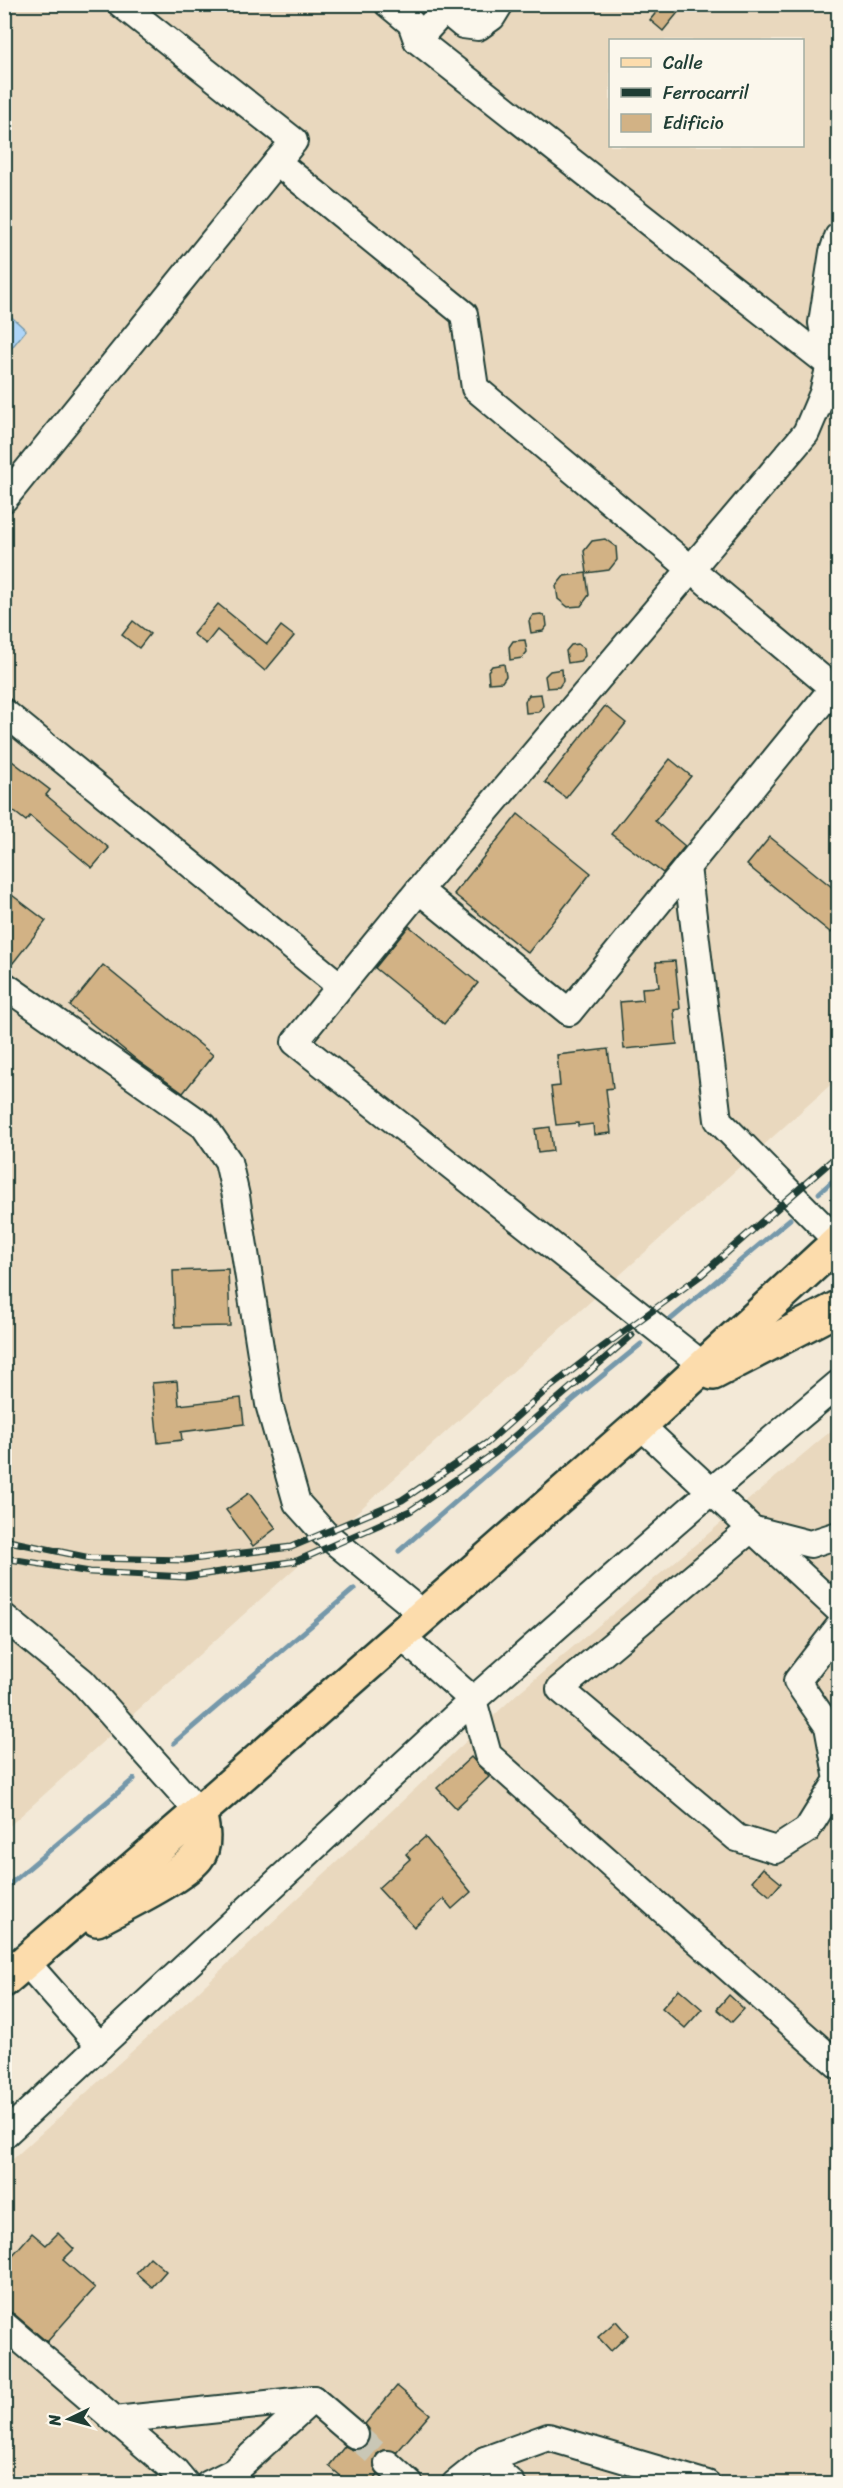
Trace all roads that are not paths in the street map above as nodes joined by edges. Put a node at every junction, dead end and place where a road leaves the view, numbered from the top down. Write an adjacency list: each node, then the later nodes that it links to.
1 (121, 4): 6 (lane)
2 (388, 4): 5 (lane)
3 (500, 4): 4 (lane)
4 (448, 7): 5 (lane)
5 (417, 40): 8 (lane)
6 (277, 162): 9 (lane); 10 (lane)
7 (838, 237): 8 (lane)
8 (834, 369): 10 (lane)
9 (4, 499)
10 (691, 569): 11 (lane); 14 (lane)
11 (836, 685): 13 (lane)
12 (4, 712): 16 (lane)
13 (687, 867): 14 (lane); 17 (lane)
14 (419, 890): 16 (lane)
15 (4, 985): 28 (lane)
16 (340, 987): 19 (lane)
17 (838, 1242): 19 (main road)
18 (838, 1308): 21 (main road)
19 (704, 1366): 21 (main road)
20 (838, 1384): 23 (lane)
21 (679, 1389): 22 (main road)
22 (640, 1425): 23 (lane); 28 (main road)
23 (710, 1492): 24 (lane); 30 (lane)
24 (751, 1529): 25 (lane); 26 (lane); 31 (lane)
25 (838, 1535)
26 (838, 1609)
27 (4, 1617): 32 (lane)
28 (411, 1624): 30 (lane); 32 (main road)
29 (838, 1628): 31 (lane)
30 (473, 1701): 34 (lane); 35 (lane)
31 (838, 1780)
32 (199, 1812): 33 (main road)
33 (22, 1965): 34 (lane)
34 (100, 2046): 36 (lane)
35 (838, 2065)
36 (4, 2135)
37 (4, 2325): 39 (lane)
38 (313, 2399): 39 (lane); 40 (lane); 44 (lane)
39 (115, 2420): 43 (lane)
40 (355, 2435)
41 (485, 2460): 46 (lane); 47 (lane); 48 (lane)
42 (388, 2464): 45 (lane)
43 (186, 2484)
44 (209, 2484)
45 (410, 2484)
46 (455, 2484)
47 (512, 2484)
48 (707, 2484)

